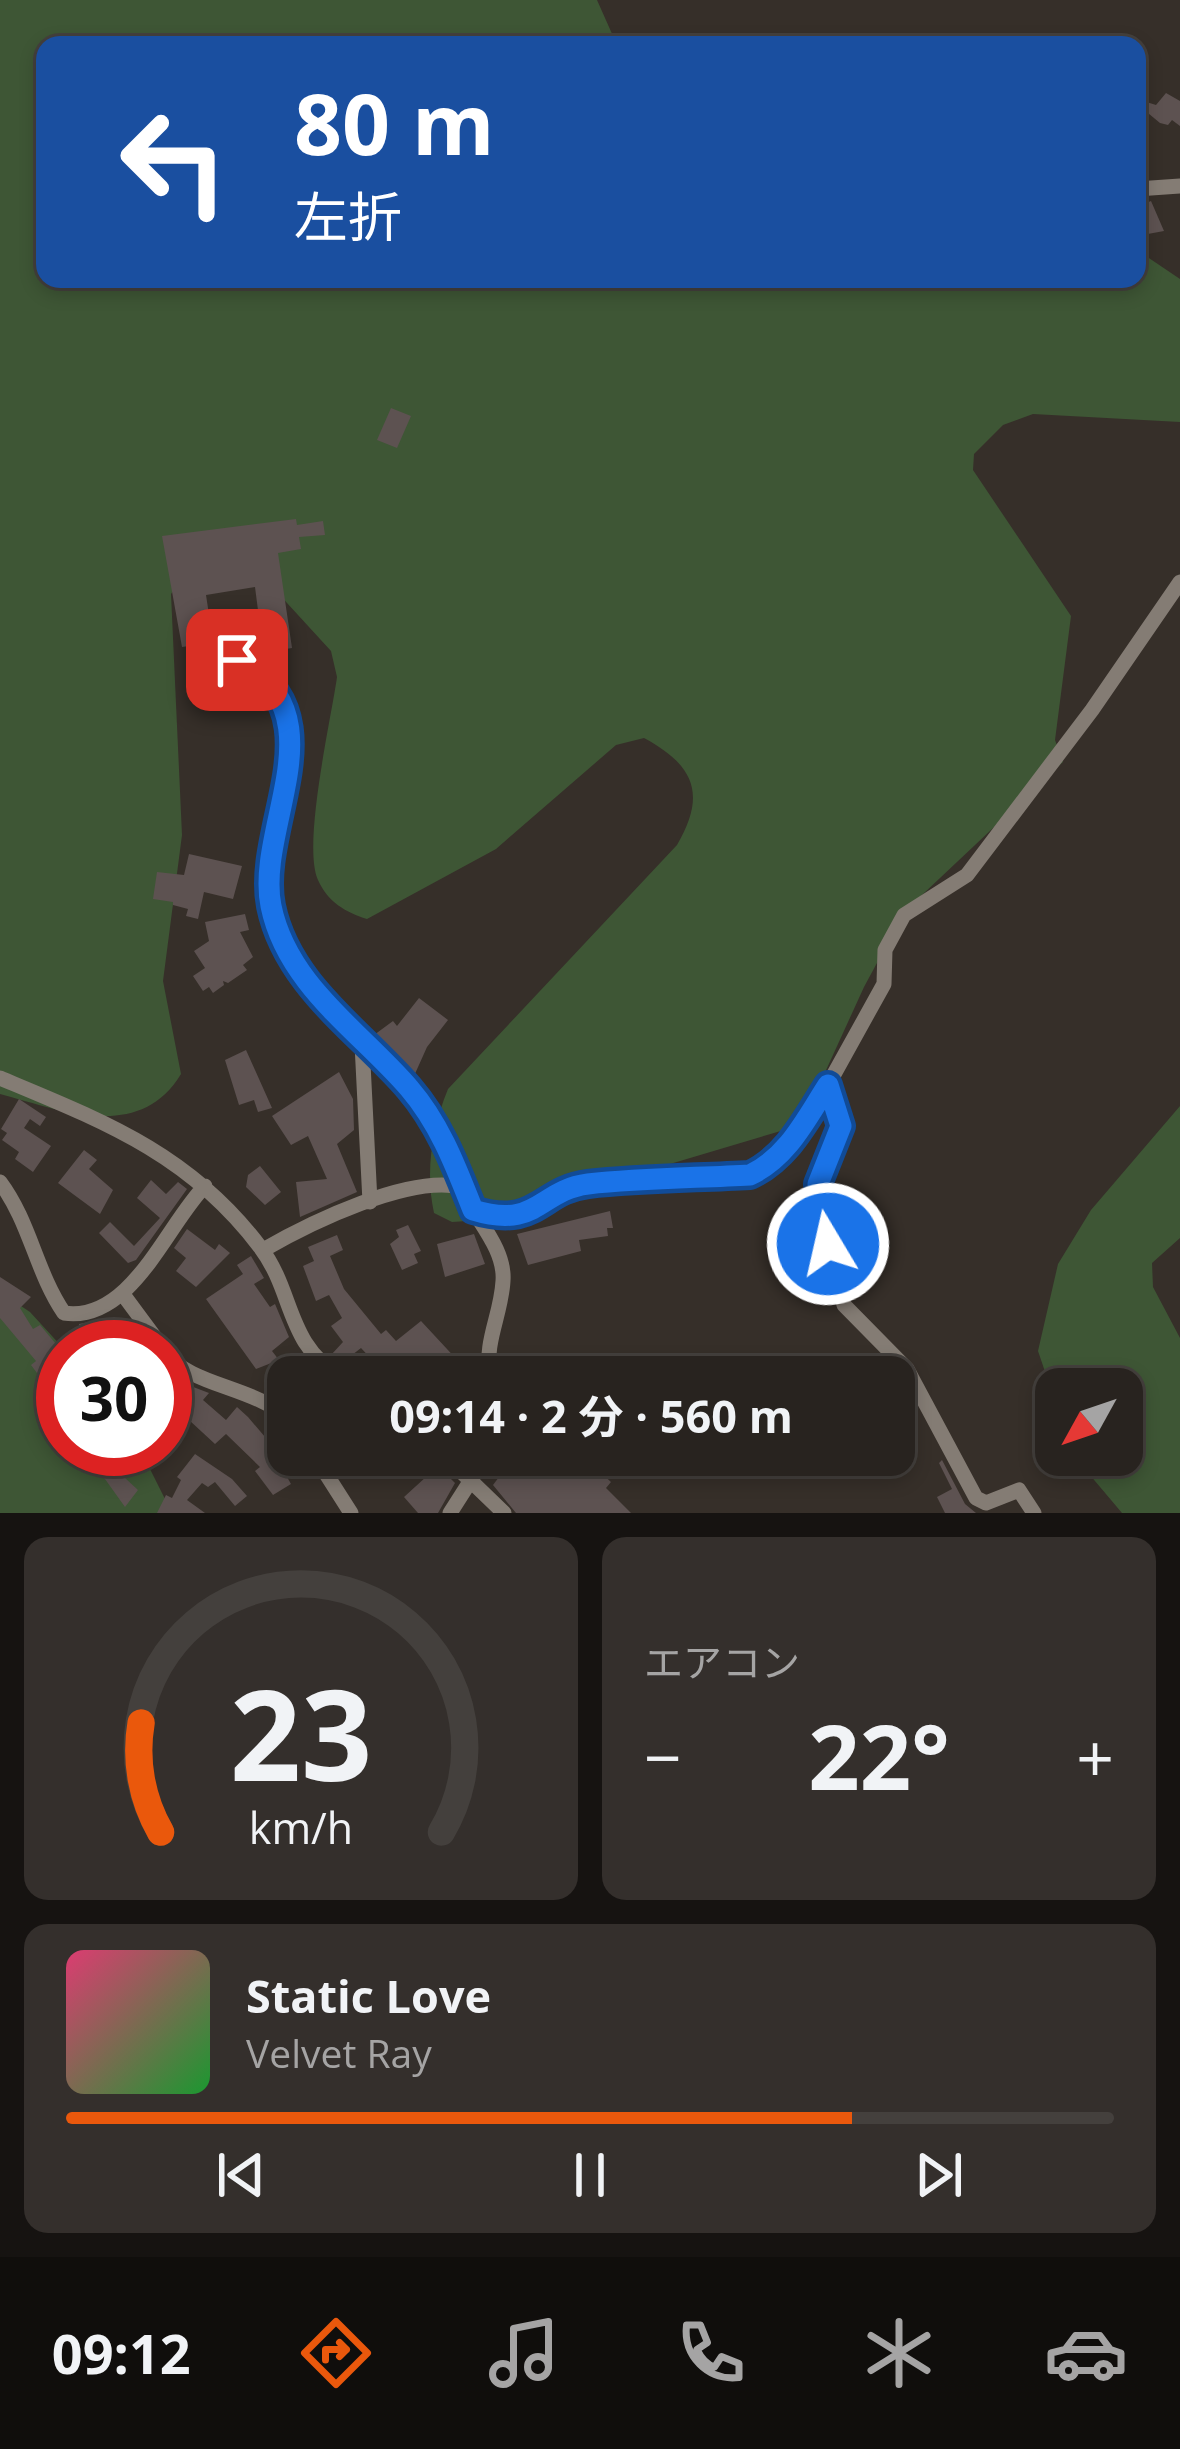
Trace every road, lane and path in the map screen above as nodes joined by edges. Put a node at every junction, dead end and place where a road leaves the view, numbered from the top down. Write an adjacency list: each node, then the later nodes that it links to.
1 (1180, 186): 2 (street)
2 (1146, 188)
3 (1180, 582): 7 (street)
4 (212, 657): 5 (street)
5 (362, 1044): 10 (street); 11 (street)
6 (0, 1078): 9 (street)
7 (828, 1085): 12 (street); 27 (street)
8 (0, 1182): 14 (street)
9 (205, 1186): 13 (street); 14 (street)
10 (464, 1188): 11 (street); 12 (street)
11 (370, 1202): 13 (street)
12 (473, 1210): 17 (street)
13 (263, 1250): 16 (street)
14 (122, 1293): 15 (street)
15 (142, 1320)
16 (312, 1356)
17 (486, 1356)
18 (192, 1371): 19 (street)
19 (267, 1403)
20 (327, 1476): 24 (street)
21 (467, 1476): 23 (street)
22 (475, 1476): 23 (street)
23 (472, 1481): 25 (street); 26 (street)
24 (351, 1513)
25 (450, 1513)
26 (504, 1513)
27 (1034, 1513)

